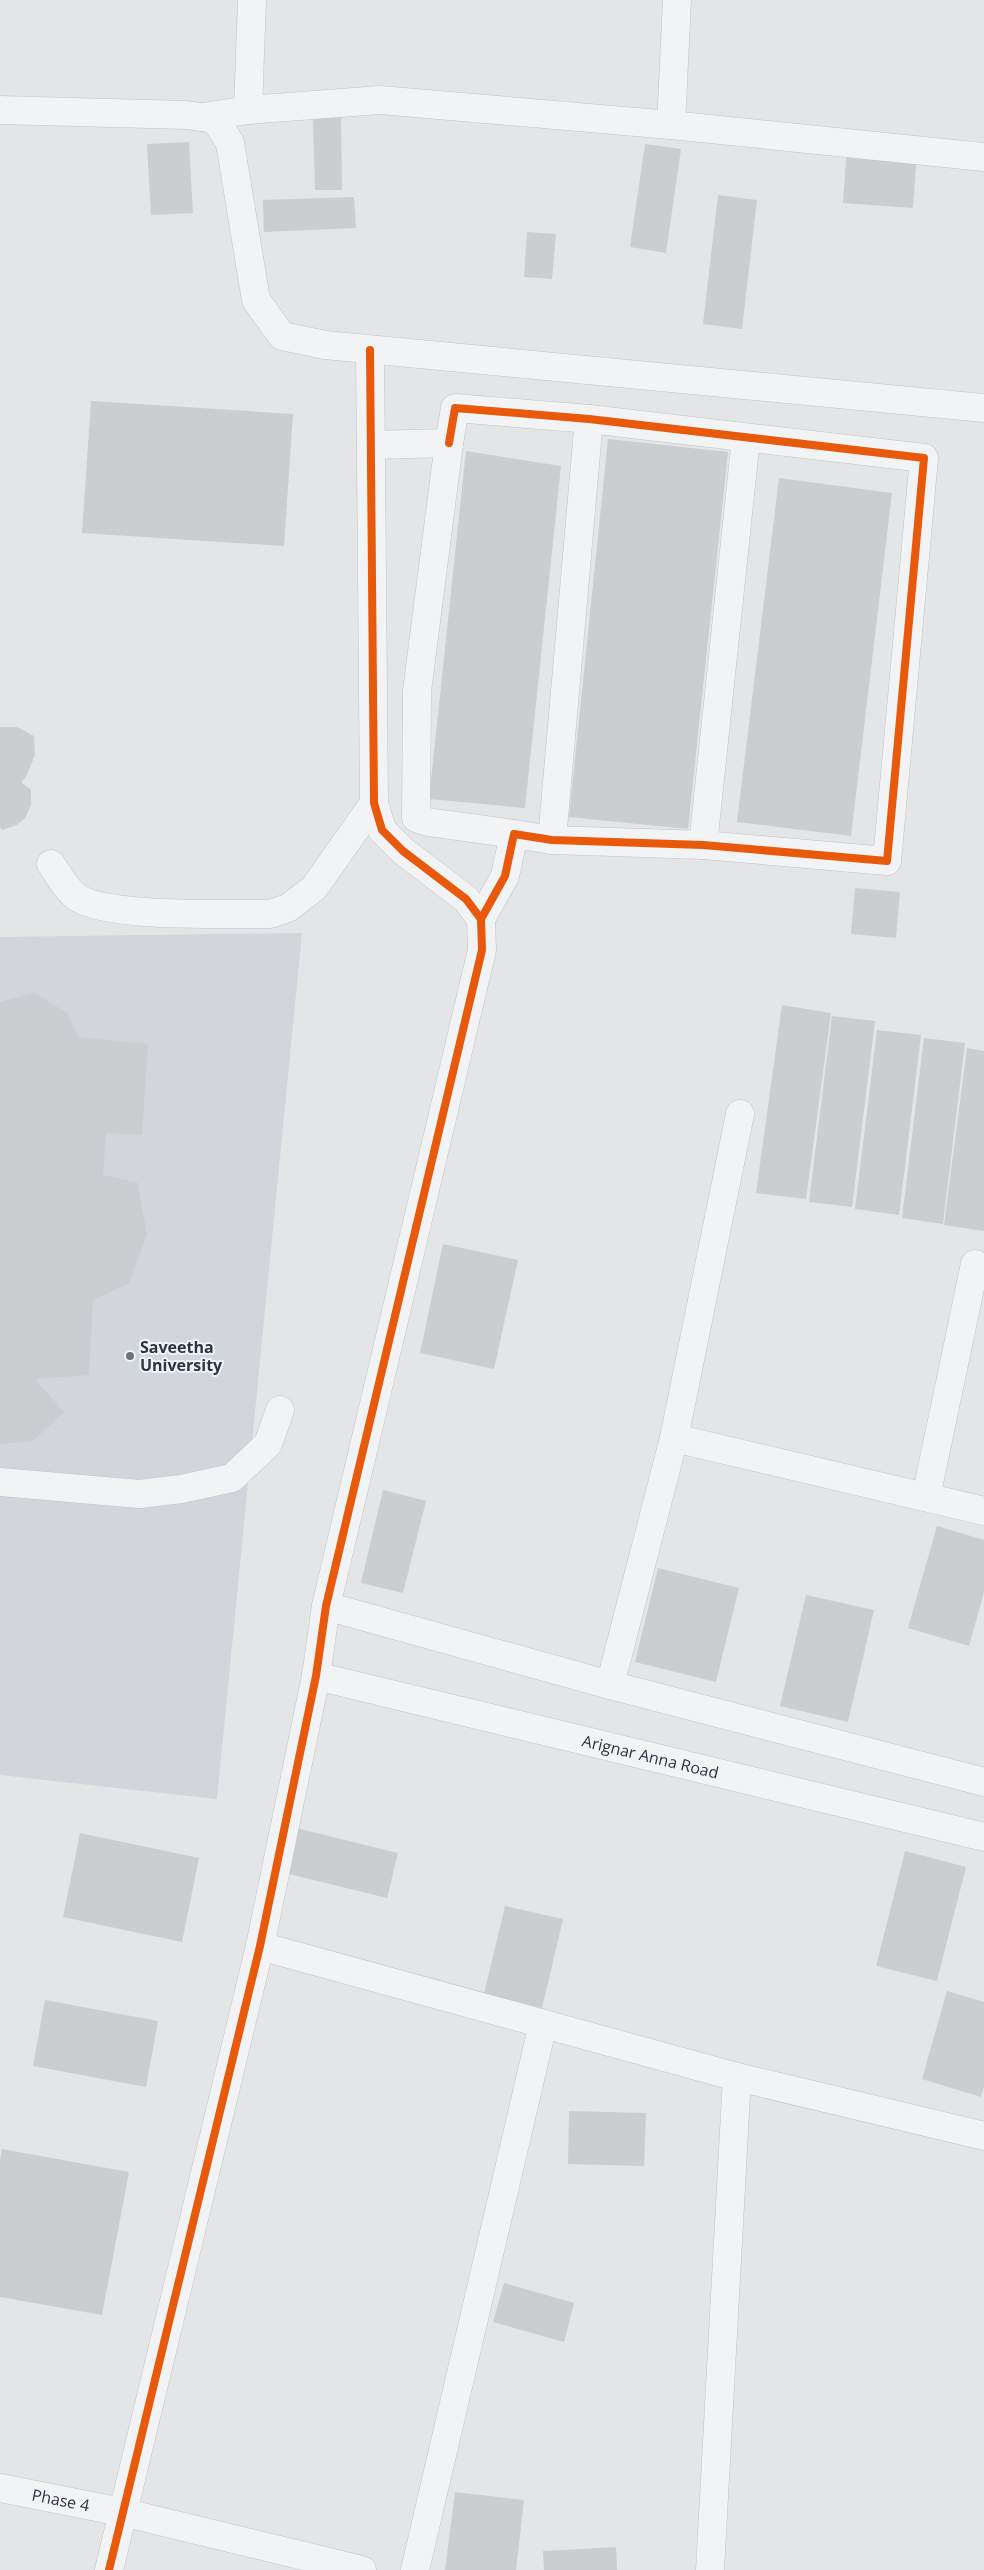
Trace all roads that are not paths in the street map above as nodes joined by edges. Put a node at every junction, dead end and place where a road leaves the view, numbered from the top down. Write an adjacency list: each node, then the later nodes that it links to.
1 (252, 0): 4 (street)
2 (677, 0): 6 (street)
3 (0, 110): 5 (street)
4 (248, 110): 5 (street); 6 (street)
5 (203, 117): 8 (street)
6 (671, 125): 7 (street)
7 (984, 157)
8 (370, 350): 9 (street); 13 (street)
9 (984, 408)
10 (589, 419): 11 (street); 12 (street); 16 (street)
11 (746, 438): 17 (street); 17 (street)
12 (448, 443): 13 (street); 15 (street)
13 (371, 445): 14 (street)
14 (374, 802): 18 (street); 19 (street)
15 (514, 834): 16 (street); 19 (street)
16 (552, 840): 17 (street)
17 (703, 844)
18 (51, 864)
19 (481, 919): 27 (street)
20 (740, 1114): 23 (street)
21 (975, 1264): 25 (street)
22 (280, 1410): 24 (street)
23 (674, 1438): 25 (street); 29 (street)
24 (0, 1482)
25 (926, 1497): 26 (street)
26 (984, 1511)
27 (326, 1606): 28 (street); 29 (street)
28 (316, 1676): 31 (street, Arignar Anna Road); 32 (street)
29 (610, 1684): 30 (street)
30 (984, 1782)
31 (984, 1837)
32 (260, 1946): 33 (street); 37 (street)
33 (543, 2024): 34 (street); 40 (street)
34 (737, 2077): 35 (street); 41 (street)
35 (984, 2136)
36 (0, 2488): 37 (street, Phase 4)
37 (122, 2512): 38 (street); 39 (street, Phase 4)
38 (109, 2570)
39 (362, 2570)
40 (415, 2570)
41 (710, 2570)

